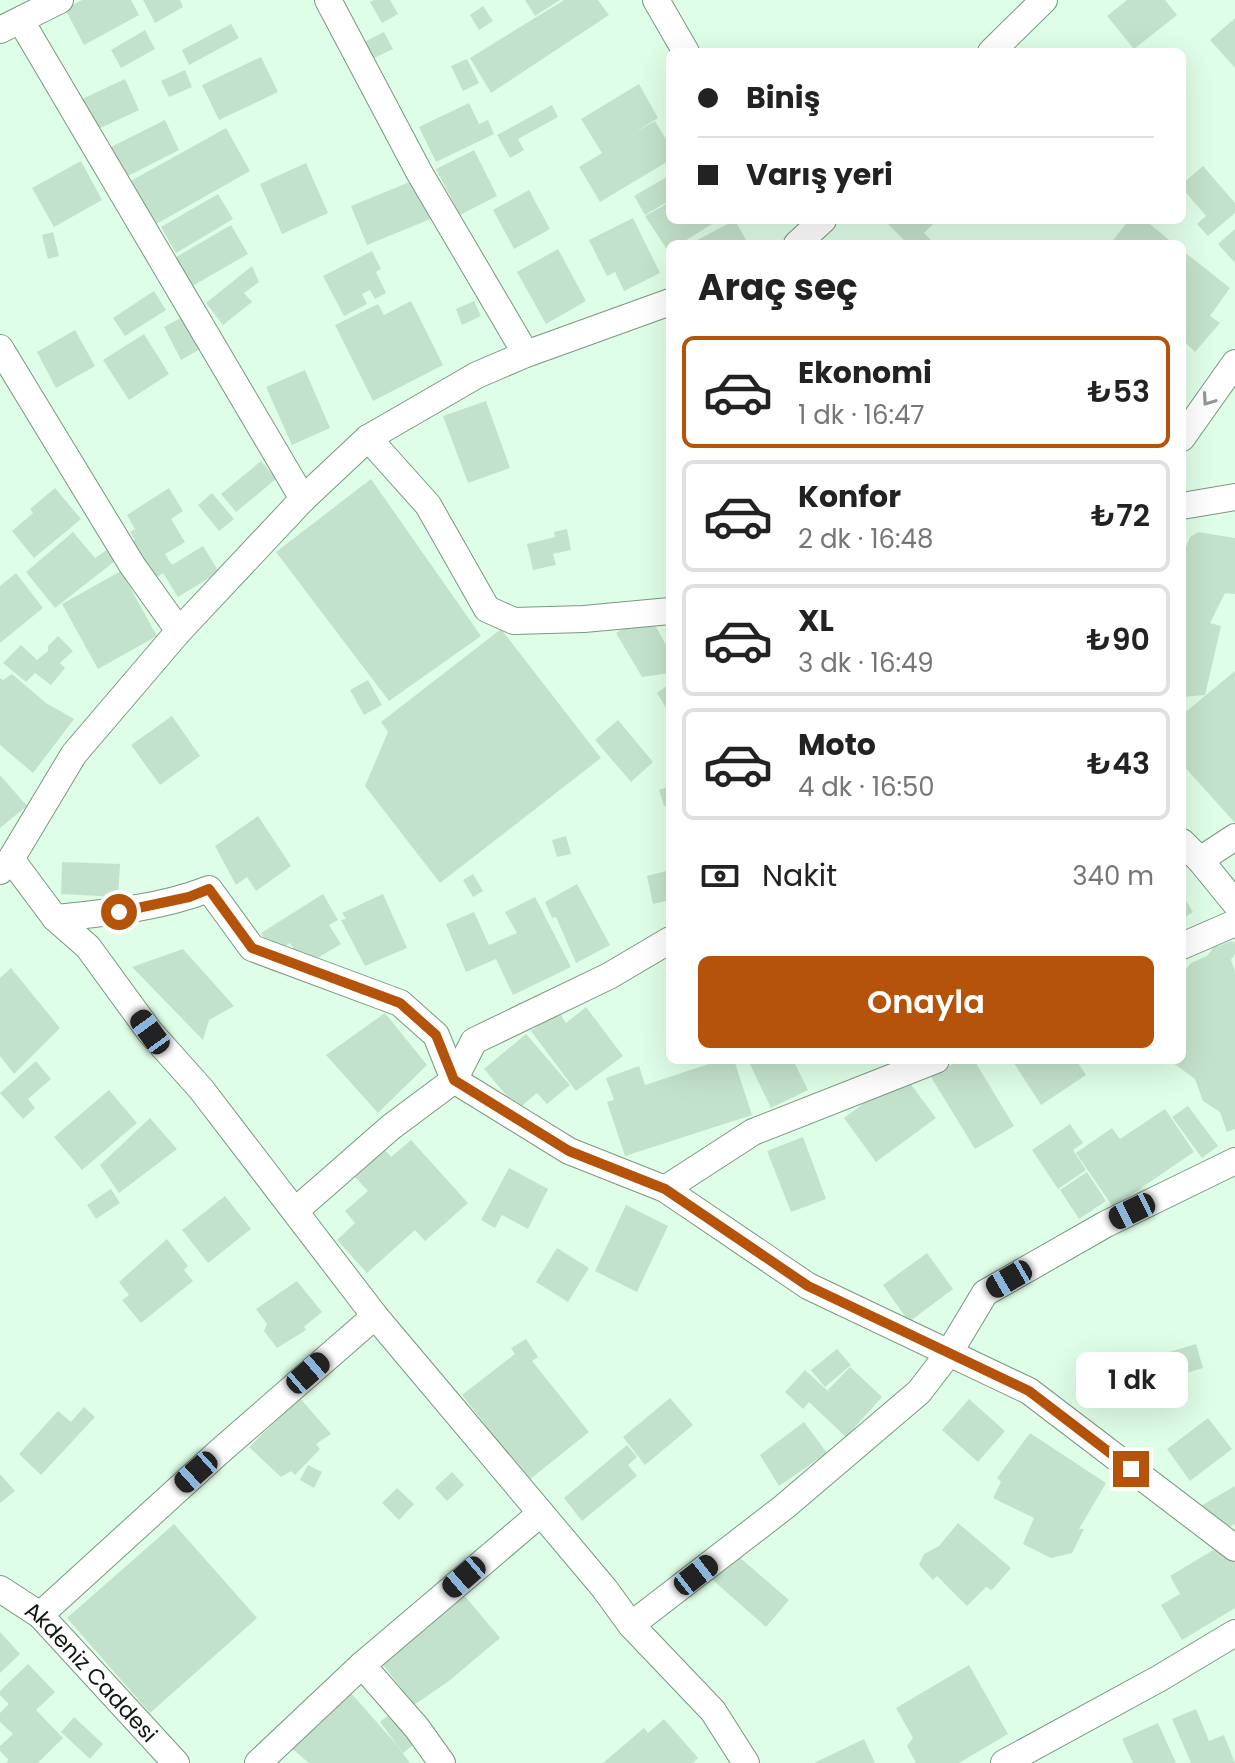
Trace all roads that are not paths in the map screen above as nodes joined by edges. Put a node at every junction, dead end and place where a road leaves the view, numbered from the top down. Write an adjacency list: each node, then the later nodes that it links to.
1 (60, 0): 5 (street)
2 (328, 0): 10 (street)
3 (656, 0): 6 (street)
4 (1044, 0): 7 (street)
5 (11, 26): 15 (street)
6 (684, 48)
7 (995, 48)
8 (666, 303): 10 (street)
9 (0, 348): 18 (street)
10 (526, 354): 13 (street)
11 (1235, 363): 12 (street, one-way to 12)
12 (1186, 432)
13 (368, 438): 15 (street); 17 (street)
14 (1235, 497): 16 (street)
15 (303, 499): 18 (street)
16 (1186, 505)
17 (666, 611)
18 (179, 631): 21 (street)
19 (1235, 837): 20 (street)
20 (1191, 851): 22 (street)
21 (6, 865): 23 (street)
22 (1235, 903)
23 (55, 918): 28 (street); 31 (street)
24 (1235, 923): 26 (street)
25 (666, 942): 28 (street)
26 (1186, 944)
27 (926, 1064): 30 (street)
28 (454, 1080): 30 (street); 31 (street)
29 (1235, 1161): 33 (street)
30 (665, 1189): 33 (street)
31 (295, 1211): 32 (street)
32 (375, 1316): 34 (street); 37 (street)
33 (949, 1353): 35 (street); 38 (street)
34 (541, 1513): 38 (street); 40 (street)
35 (1235, 1548)
36 (0, 1589): 37 (street, Akdeniz Caddesi)
37 (40, 1615): 41 (street, Akdeniz Caddesi)
38 (631, 1625): 44 (street)
39 (1235, 1633): 45 (street)
40 (362, 1665): 42 (street); 43 (street)
41 (176, 1763)
42 (258, 1763)
43 (442, 1763)
44 (746, 1763)
45 (1004, 1763)

